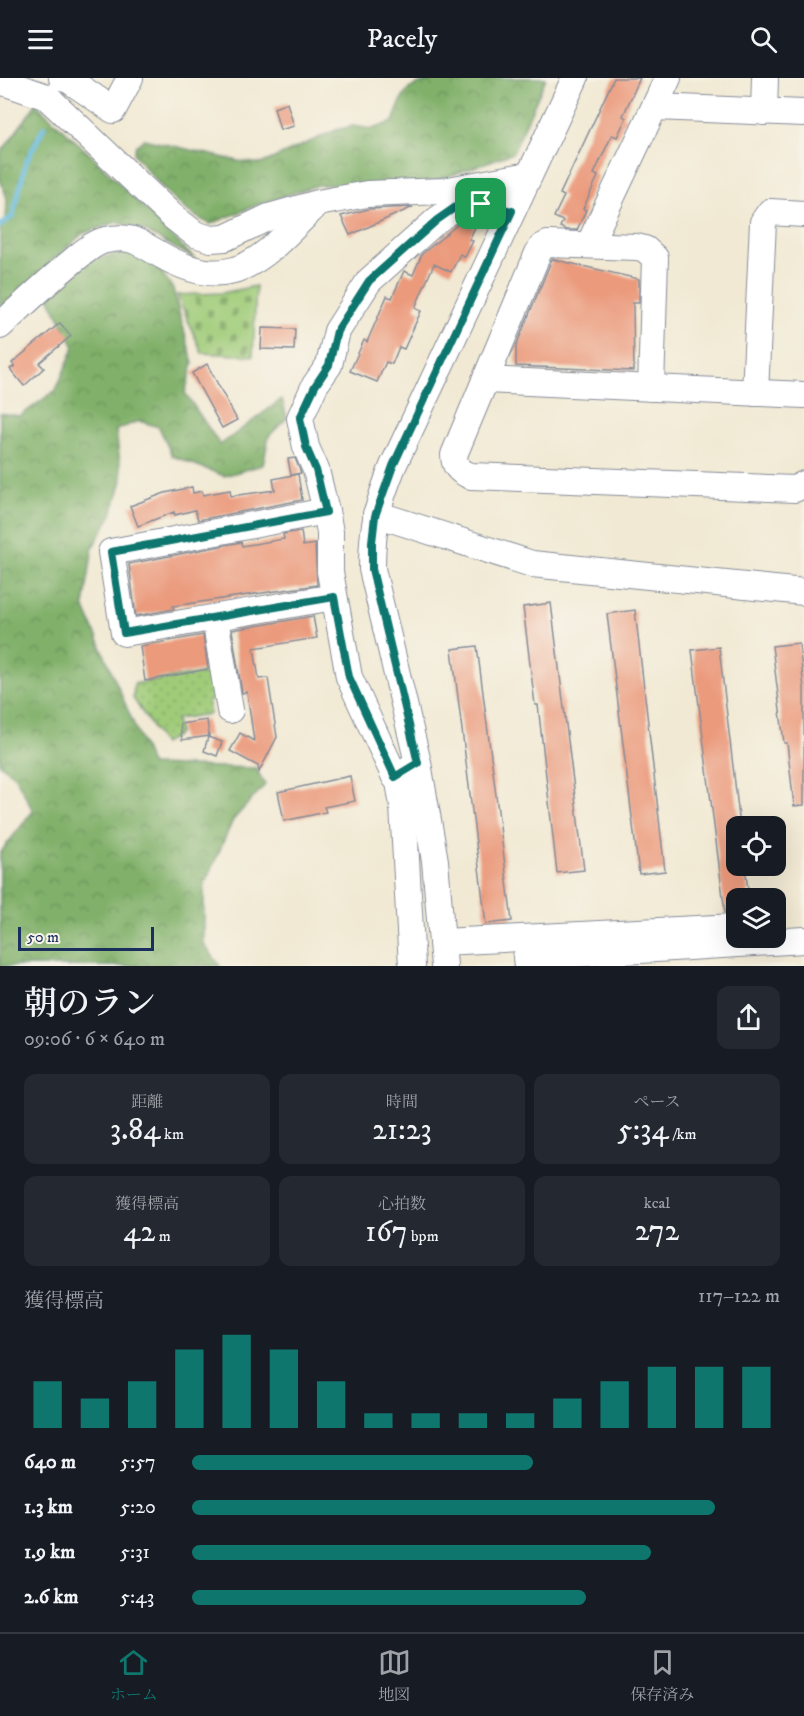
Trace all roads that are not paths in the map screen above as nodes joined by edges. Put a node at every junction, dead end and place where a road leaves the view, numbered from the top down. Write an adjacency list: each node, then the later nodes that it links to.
1 (62, 78): 2 (street)
2 (130, 78)
3 (575, 78): 10 (street)
4 (668, 78): 7 (street)
5 (765, 78): 8 (street)
6 (11, 81): 11 (street)
7 (655, 107): 8 (street); 14 (street)
8 (764, 112): 9 (street)
9 (804, 113)
10 (530, 175): 11 (street); 12 (street)
11 (318, 203): 15 (street)
12 (512, 211): 21 (street); 22 (street)
13 (804, 214): 18 (street)
14 (590, 245): 16 (street); 17 (street)
15 (0, 326)
16 (485, 380): 17 (street); 20 (street)
17 (651, 388): 18 (street)
18 (755, 393): 19 (street)
19 (804, 395)
20 (804, 484)
21 (326, 512): 24 (street); 25 (street)
22 (376, 514): 23 (street); 27 (street)
23 (804, 592)
24 (334, 597): 25 (street); 27 (street)
25 (214, 618): 26 (street)
26 (230, 710)
27 (418, 763): 32 (street); 34 (street)
28 (804, 924): 29 (street)
29 (786, 925)
30 (726, 928): 32 (street)
31 (804, 940): 33 (street)
32 (443, 954)
33 (632, 958): 35 (street)
34 (412, 966)
35 (527, 966)

